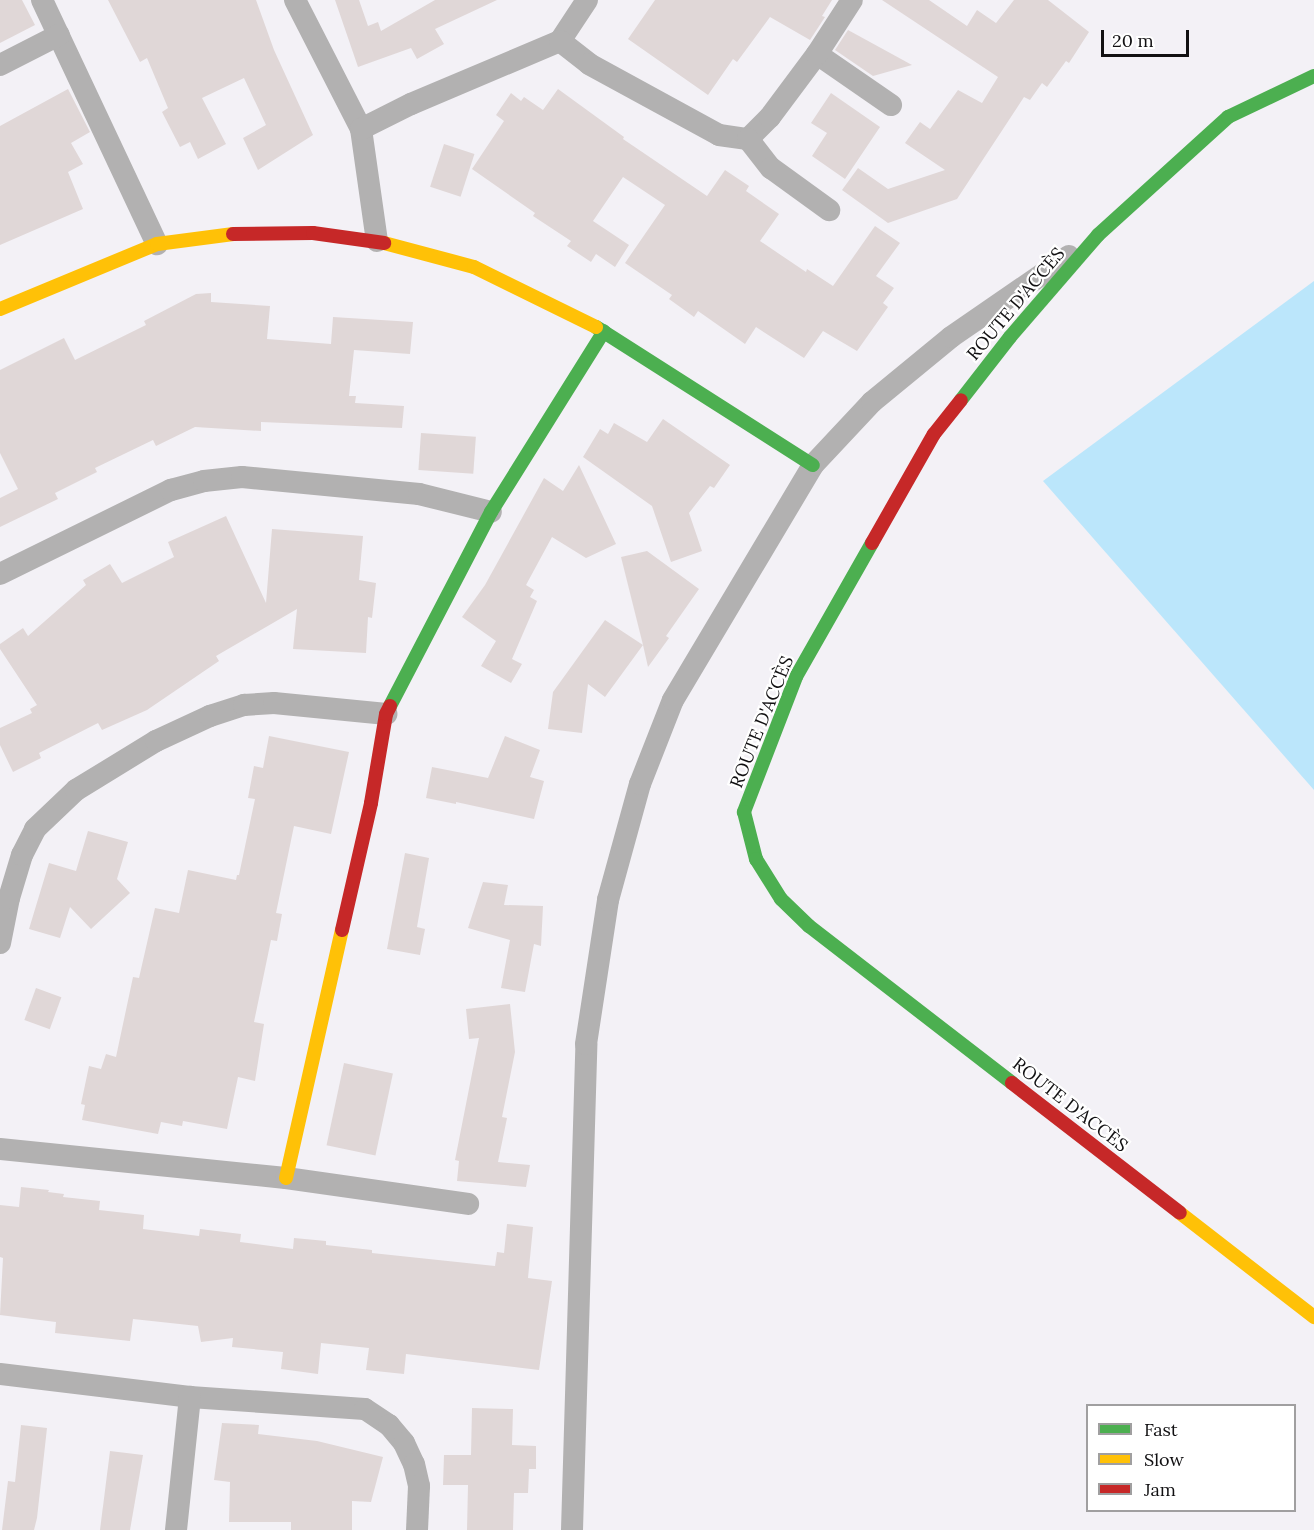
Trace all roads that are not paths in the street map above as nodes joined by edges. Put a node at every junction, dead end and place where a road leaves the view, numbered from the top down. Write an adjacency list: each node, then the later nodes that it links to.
1 (42, 0): 5 (street)
2 (295, 0): 11 (street)
3 (587, 0): 6 (street)
4 (852, 0): 7 (street)
5 (59, 35): 8 (street); 16 (street)
6 (560, 41): 11 (street); 12 (street)
7 (817, 54): 10 (street); 12 (street)
8 (0, 65)
9 (1314, 76): 14 (street, ROUTE D'ACCÈS)
10 (891, 105)
11 (361, 129): 15 (street)
12 (748, 139): 13 (street)
13 (829, 210)
14 (1098, 235): 19 (street); 27 (street, ROUTE D'ACCÈS)
15 (377, 241): 16 (street); 18 (street)
16 (157, 244): 17 (street)
17 (0, 309)
18 (603, 331): 19 (street); 20 (street)
19 (813, 465): 32 (street)
20 (491, 512): 21 (street); 22 (street)
21 (0, 574)
22 (386, 714): 23 (street); 25 (street)
23 (0, 943)
24 (0, 1149): 25 (street)
25 (286, 1178): 26 (street)
26 (468, 1204)
27 (1314, 1317)
28 (0, 1374): 29 (street)
29 (190, 1397): 30 (street); 31 (street)
30 (176, 1530)
31 (417, 1530)
32 (572, 1530)

